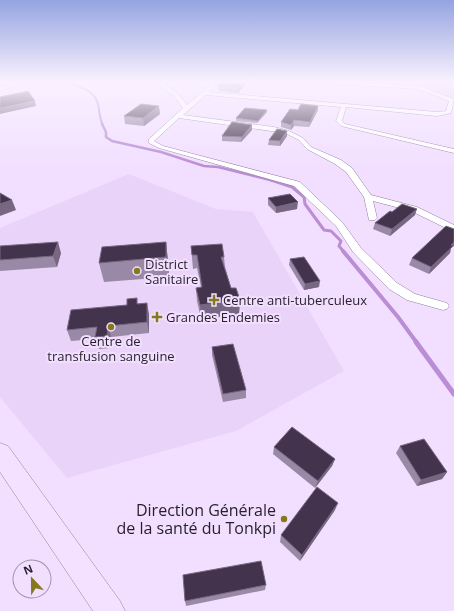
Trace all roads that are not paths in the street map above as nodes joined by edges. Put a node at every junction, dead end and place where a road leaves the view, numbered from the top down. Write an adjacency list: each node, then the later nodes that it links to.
1 (183, 111): 5 (street)
2 (342, 111): 6 (street)
3 (400, 111): 4 (street)
4 (449, 111)
5 (177, 116): 7 (street); 10 (street)
6 (454, 151)
7 (368, 197): 8 (street); 9 (street)
8 (372, 218)
9 (454, 229)
10 (443, 306)
11 (0, 453): 12 (main road)
12 (110, 611)

